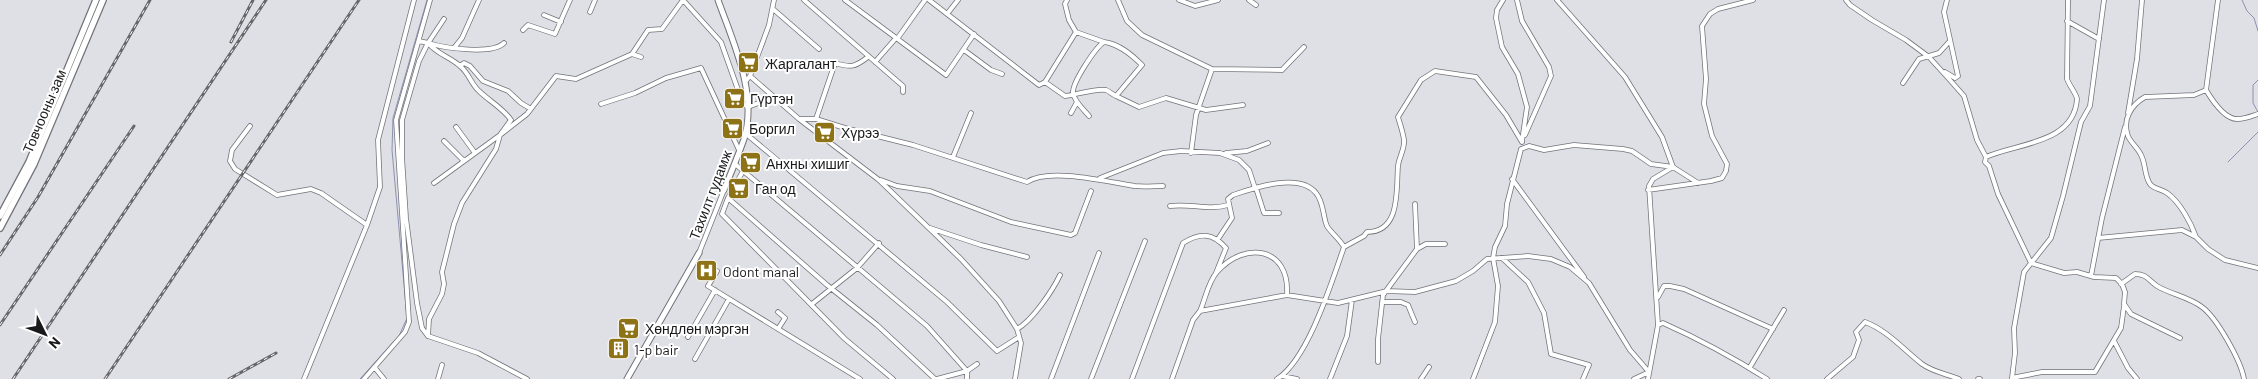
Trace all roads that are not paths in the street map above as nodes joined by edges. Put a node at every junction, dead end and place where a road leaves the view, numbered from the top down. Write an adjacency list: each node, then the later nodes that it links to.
1 (96, 0): 117 (highway, Товчооны зам)
2 (103, 0): 119 (highway, Товчооны зам)
3 (414, 0): 118 (street)
4 (430, 0): 43 (street)
5 (479, 0): 49 (street)
6 (570, 0): 37 (street)
7 (595, 0): 32 (street)
8 (683, 0): 52 (street); 73 (street)
9 (718, 0): 62 (main road, Тахилт гудамж)
10 (774, 0): 31 (street)
11 (804, 0): 54 (street)
12 (845, 0): 41 (street)
13 (927, 0): 33 (street); 41 (street)
14 (958, 0): 33 (street)
15 (1067, 0): 39 (street)
16 (1118, 0): 58 (street)
17 (1179, 0): 18 (street)
18 (1218, 0)
19 (1249, 0): 30 (street)
20 (1503, 0): 89 (street)
21 (1517, 0): 89 (street)
22 (1557, 0): 100 (street)
23 (1753, 0): 106 (street)
24 (1846, 0): 55 (street)
25 (1947, 0): 44 (street)
26 (2068, 0): 36 (street)
27 (2104, 0): 42 (street)
28 (2142, 0): 78 (street)
29 (2218, 0): 65 (street)
30 (1256, 5)
31 (773, 9): 50 (street); 61 (street)
32 (590, 12)
33 (947, 14): 40 (street)
34 (544, 15): 37 (street)
35 (444, 19): 46 (street)
36 (2067, 20): 42 (street); 97 (street)
37 (561, 22): 38 (street)
38 (523, 30)
39 (1076, 32): 45 (street); 63 (street)
40 (974, 34): 51 (street); 63 (street)
41 (897, 38): 51 (street); 56 (street)
42 (2099, 39): 134 (street)
43 (418, 41): 46 (street); 173 (street)
44 (1949, 41): 55 (street); 59 (street)
45 (1104, 42): 67 (street); 68 (street)
46 (428, 43): 49 (street); 57 (street); 162 (street)
47 (504, 44): 49 (street)
48 (1304, 47): 58 (street)
49 (454, 48)
50 (819, 49)
51 (964, 50): 60 (street)
52 (632, 54): 53 (street); 75 (street)
53 (641, 57)
54 (868, 57): 56 (street); 82 (street)
55 (1929, 57): 59 (street); 64 (street)
56 (875, 62): 66 (street)
57 (460, 66): 75 (street); 87 (street)
58 (1212, 68): 74 (street)
59 (1941, 70): 97 (street)
60 (1002, 74)
61 (750, 76): 62 (street); 69 (street)
62 (744, 82): 73 (main road, Тахилт гудамж)
63 (1044, 82): 67 (street)
64 (1903, 83)
65 (2206, 90): 78 (street); 79 (street)
66 (903, 92)
67 (1073, 95): 68 (street); 70 (street)
68 (1116, 96): 74 (street)
69 (777, 100): 73 (street); 81 (street)
70 (1078, 102): 77 (street); 80 (street)
71 (601, 104): 92 (street)
72 (1242, 105): 74 (street)
73 (748, 107): 86 (main road, Тахилт гудамж)
74 (1198, 108): 94 (street)
75 (532, 109): 87 (street)
76 (971, 113): 96 (street)
77 (1071, 113)
78 (2128, 113): 83 (street)
79 (2258, 114)
80 (1089, 116)
81 (799, 119): 82 (street); 103 (street)
82 (816, 119): 96 (street)
83 (2126, 124): 121 (street); 122 (street)
84 (250, 126): 118 (street)
85 (456, 126): 93 (street)
86 (745, 133): 92 (main road, Тахилт гудамж); 125 (street)
87 (500, 135): 93 (street); 162 (street)
88 (444, 141): 98 (street)
89 (1522, 142): 91 (street); 127 (street)
90 (1268, 143): 95 (street)
91 (1521, 149): 100 (street); 104 (street)
92 (739, 150): 99 (main road, Тахилт гудамж)
93 (475, 153): 98 (street)
94 (1191, 153): 95 (street); 102 (street)
95 (1220, 153): 108 (street)
96 (953, 157): 102 (street)
97 (1986, 157): 134 (street)
98 (464, 161): 105 (street)
99 (735, 164): 101 (street); 109 (main road, Тахилт гудамж)
100 (1673, 167): 106 (street); 110 (street)
101 (743, 171): 112 (street); 135 (street)
102 (1100, 178): 107 (street)
103 (879, 180): 111 (street); 120 (street)
104 (1512, 180): 132 (street); 141 (street)
105 (434, 183)
106 (1698, 183): 110 (street)
107 (1163, 186)
108 (1255, 188): 114 (street); 116 (street); 127 (street)
109 (724, 190): 129 (street, Тахилт гудамж)
110 (1648, 190): 150 (street)
111 (1091, 191)
112 (728, 198): 143 (street); 152 (street)
113 (1415, 204): 128 (street)
114 (1228, 205): 115 (street); 123 (street)
115 (1170, 206)
116 (1279, 213)
117 (0, 216)
118 (367, 225): 179 (street)
119 (0, 228)
120 (928, 228): 131 (street); 160 (street)
121 (2196, 237): 122 (street); 136 (street)
122 (2098, 238): 140 (street)
123 (1218, 239): 138 (street); 192 (street)
124 (1145, 241): 191 (street)
125 (879, 243): 135 (street); 164 (street)
126 (1445, 244): 128 (street)
127 (1344, 247): 148 (street)
128 (1417, 248): 145 (street)
129 (699, 253): 184 (main road)
130 (1099, 253): 190 (street)
131 (1028, 257)
132 (1493, 258): 133 (street); 145 (street); 197 (street)
133 (1502, 258): 141 (street); 198 (street)
134 (2030, 263): 140 (street); 178 (street)
135 (857, 268): 143 (street); 174 (street)
136 (2258, 268)
137 (717, 271): 144 (street)
138 (1216, 273): 146 (street); 156 (street)
139 (1060, 275): 160 (street)
140 (2091, 276): 142 (street)
141 (1589, 283): 175 (street)
142 (2121, 284): 153 (street); 205 (street)
143 (833, 289): 152 (street); 187 (street)
144 (715, 290): 147 (street); 163 (street)
145 (1387, 291): 149 (street); 151 (street)
146 (1287, 295): 148 (street); 156 (street)
147 (729, 299): 159 (street); 167 (street)
148 (1324, 300): 149 (street); 176 (street)
149 (1352, 300): 195 (street)
150 (1656, 300): 158 (street); 161 (street)
151 (1382, 302): 157 (street); 168 (street)
152 (812, 304): 186 (street)
153 (2124, 304): 165 (street); 166 (street)
154 (1784, 310): 161 (street)
155 (778, 312): 159 (street)
156 (1200, 312): 193 (street)
157 (1415, 322)
158 (1658, 325): 171 (street); 175 (street)
159 (778, 329): 185 (street)
160 (1017, 329): 164 (street)
161 (1772, 329): 171 (street)
162 (428, 336): 183 (street)
163 (688, 337)
164 (1019, 337): 189 (street)
165 (2180, 338)
166 (2114, 341): 178 (street); 204 (street)
167 (695, 359)
168 (1378, 362)
169 (442, 364): 182 (street)
170 (977, 364): 174 (street)
171 (1750, 366): 201 (street)
172 (1430, 367): 196 (street)
173 (374, 368): 180 (street); 181 (street)
174 (967, 371): 187 (street); 188 (street)
175 (1650, 372): 199 (street); 200 (street)
176 (1282, 376): 177 (street); 194 (street)
177 (1293, 378)
178 (2012, 378)
179 (304, 379)
180 (364, 379)
181 (384, 379)
182 (438, 379)
183 (527, 379)
184 (627, 379)
185 (860, 379)
186 (893, 379)
187 (936, 379)
188 (967, 379)
189 (1016, 379)
190 (1051, 379)
191 (1092, 379)
192 (1132, 379)
193 (1172, 379)
194 (1277, 379)
195 (1330, 379)
196 (1421, 379)
197 (1473, 379)
198 (1583, 379)
199 (1634, 379)
200 (1648, 379)
201 (1767, 379)
202 (1826, 379): 203 (street)
203 (1959, 379)
204 (2137, 379)
205 (2244, 379)

